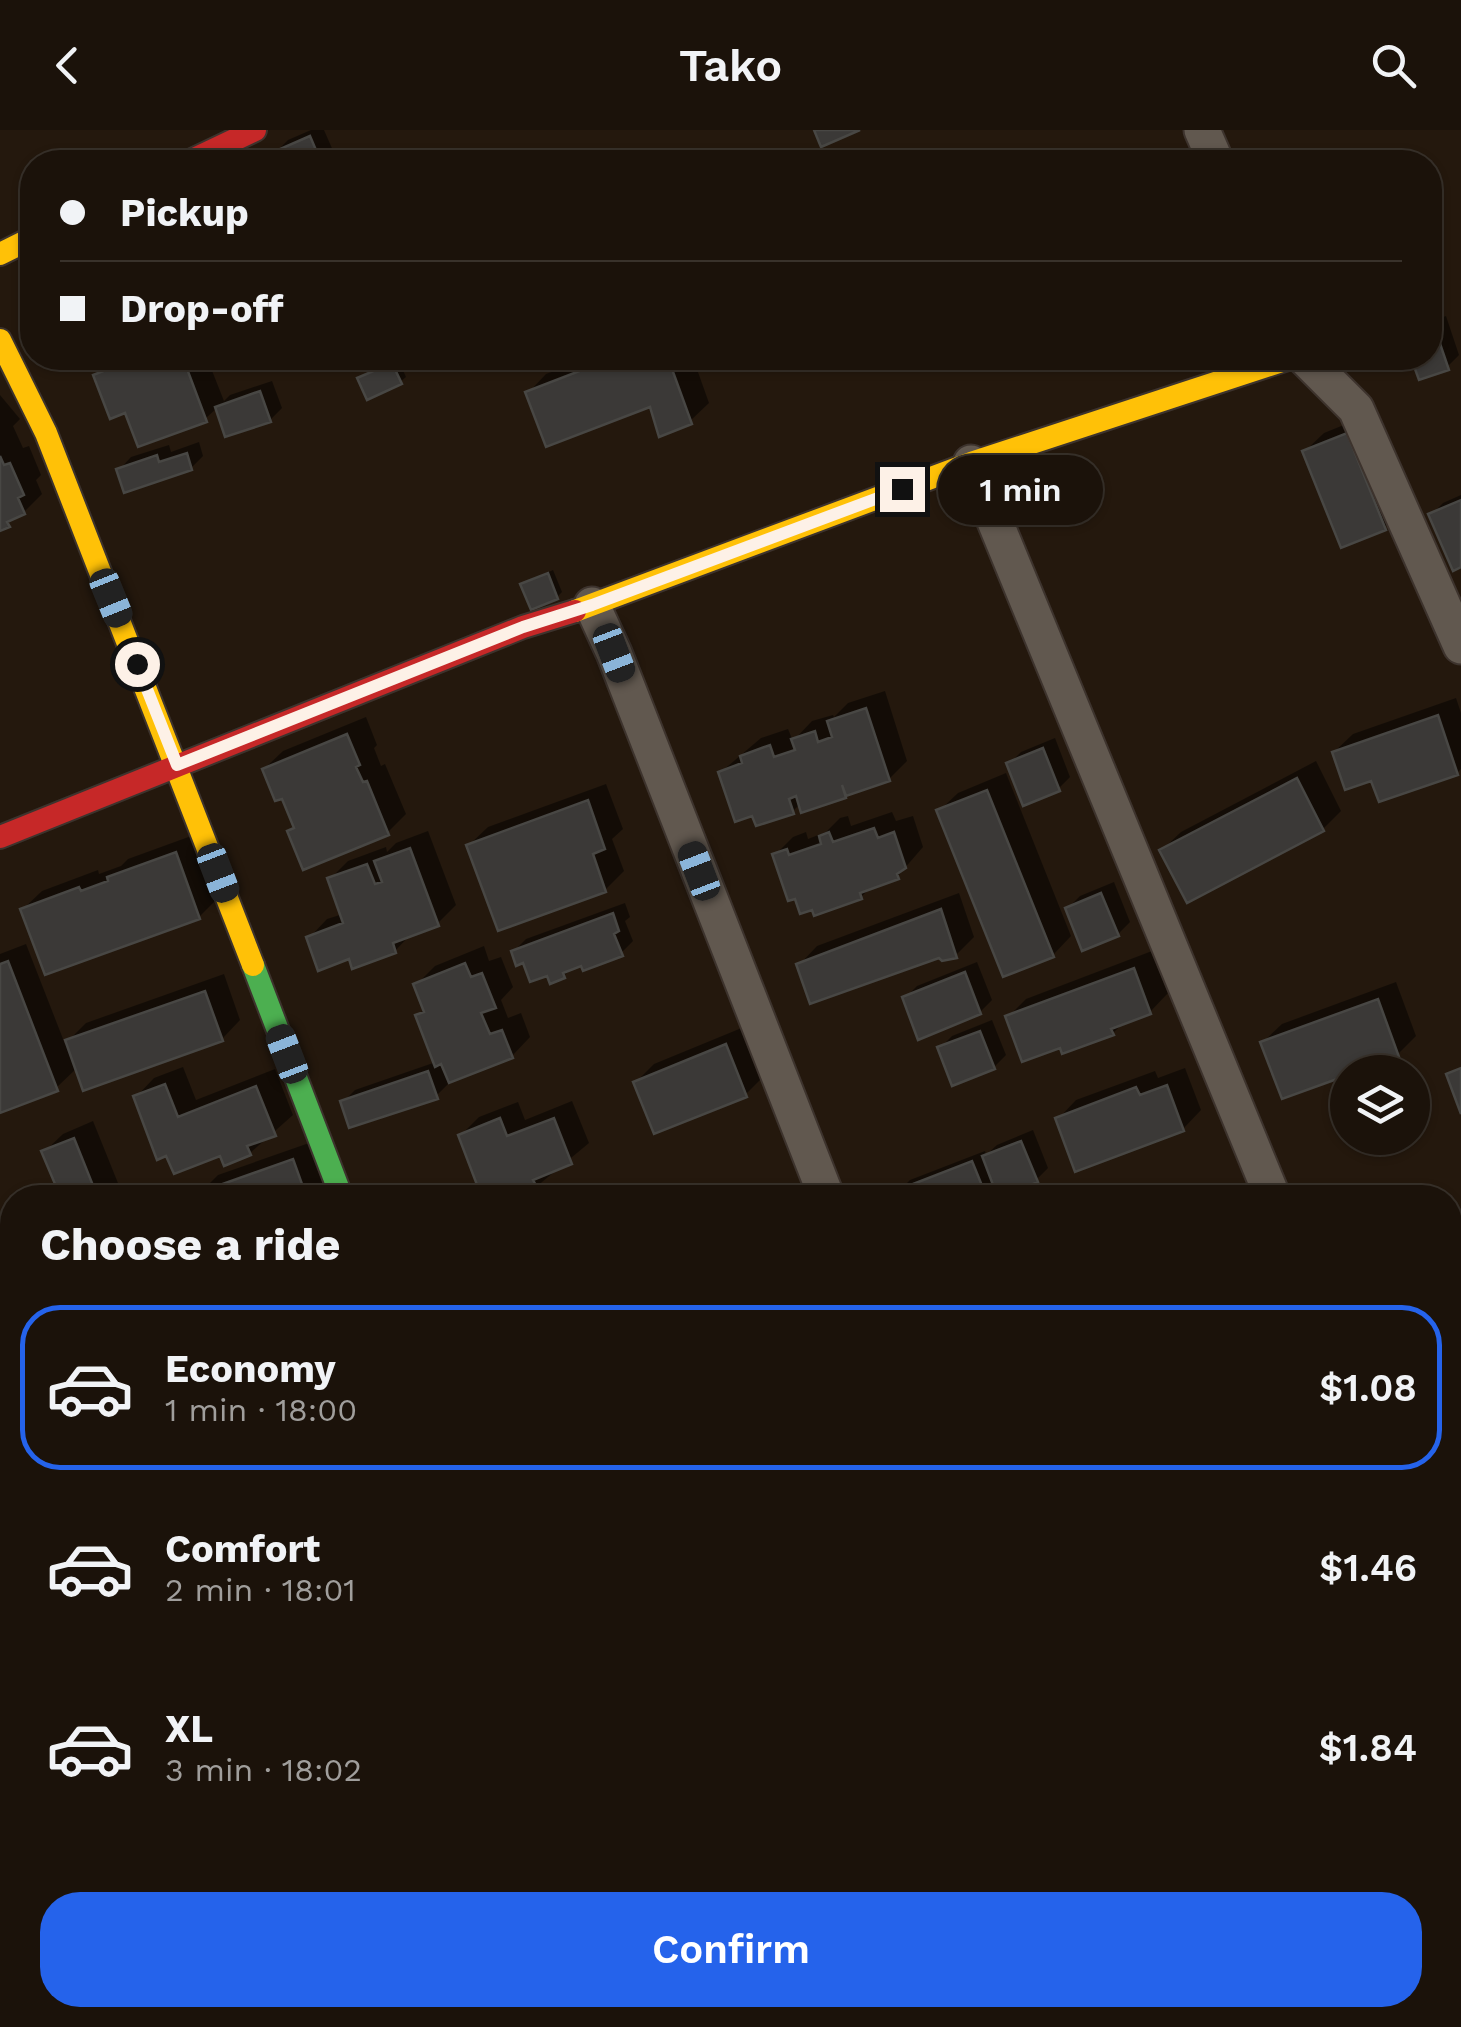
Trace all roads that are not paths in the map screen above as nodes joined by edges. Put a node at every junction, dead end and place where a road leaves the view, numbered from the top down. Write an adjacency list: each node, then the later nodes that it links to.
1 (255, 130): 2 (street)
2 (213, 150)
3 (0, 340): 9 (street)
4 (1255, 370): 6 (street)
5 (1317, 370): 8 (street)
6 (971, 463): 7 (street); 13 (street)
7 (592, 605): 9 (street); 12 (street)
8 (1461, 646)
9 (177, 765): 10 (street); 11 (street)
10 (0, 837)
11 (337, 1185)
12 (822, 1185)
13 (1268, 1185)

